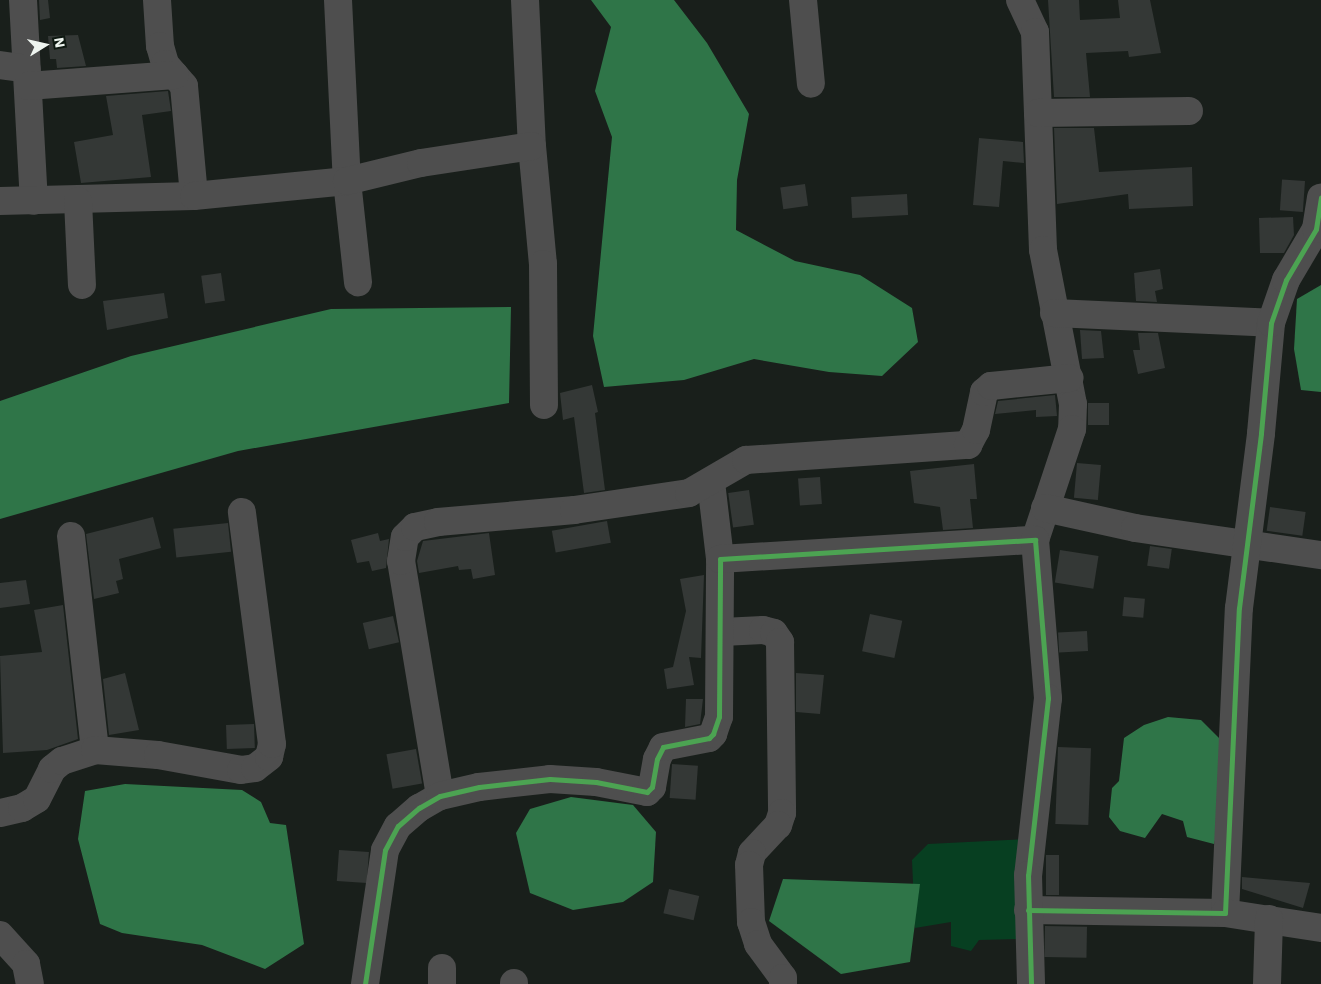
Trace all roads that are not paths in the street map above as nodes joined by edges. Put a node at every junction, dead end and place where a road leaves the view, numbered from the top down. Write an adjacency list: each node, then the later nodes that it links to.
1 (23, 0): 9 (street)
2 (158, 0): 8 (street)
3 (338, 0): 14 (street)
4 (525, 0): 13 (street)
5 (803, 0): 10 (street)
6 (1020, 0): 12 (street)
7 (0, 65): 9 (street)
8 (175, 75): 9 (street); 15 (street)
9 (27, 77): 18 (street)
10 (811, 84)
11 (1189, 111): 12 (street)
12 (1038, 113): 22 (street)
13 (532, 146): 14 (street); 25 (street)
14 (347, 181): 15 (street); 20 (street)
15 (194, 196): 19 (street)
16 (1321, 197): 23 (street)
17 (0, 201): 18 (street)
18 (34, 201): 19 (street)
19 (78, 201): 21 (street)
20 (358, 282)
21 (82, 285)
22 (1054, 313): 23 (street); 24 (street)
23 (1271, 323): 31 (street)
24 (1070, 378): 26 (street); 27 (street)
25 (544, 405)
26 (711, 482): 33 (street); 36 (street)
27 (1045, 508): 30 (street); 31 (street)
28 (242, 512): 35 (street)
29 (71, 536): 35 (street)
30 (1035, 540): 33 (street); 38 (street)
31 (1245, 546): 32 (street); 39 (street)
32 (1321, 555)
33 (720, 559): 34 (street)
34 (722, 632): 36 (street); 45 (street)
35 (95, 750): 37 (street)
36 (440, 796): 44 (street)
37 (0, 813)
38 (1028, 910): 39 (street); 46 (street)
39 (1224, 914): 40 (street)
40 (1270, 919): 41 (street); 47 (street)
41 (1321, 928)
42 (0, 935): 43 (street)
43 (30, 984)
44 (365, 984)
45 (783, 984)
46 (1030, 984)
47 (1267, 984)

